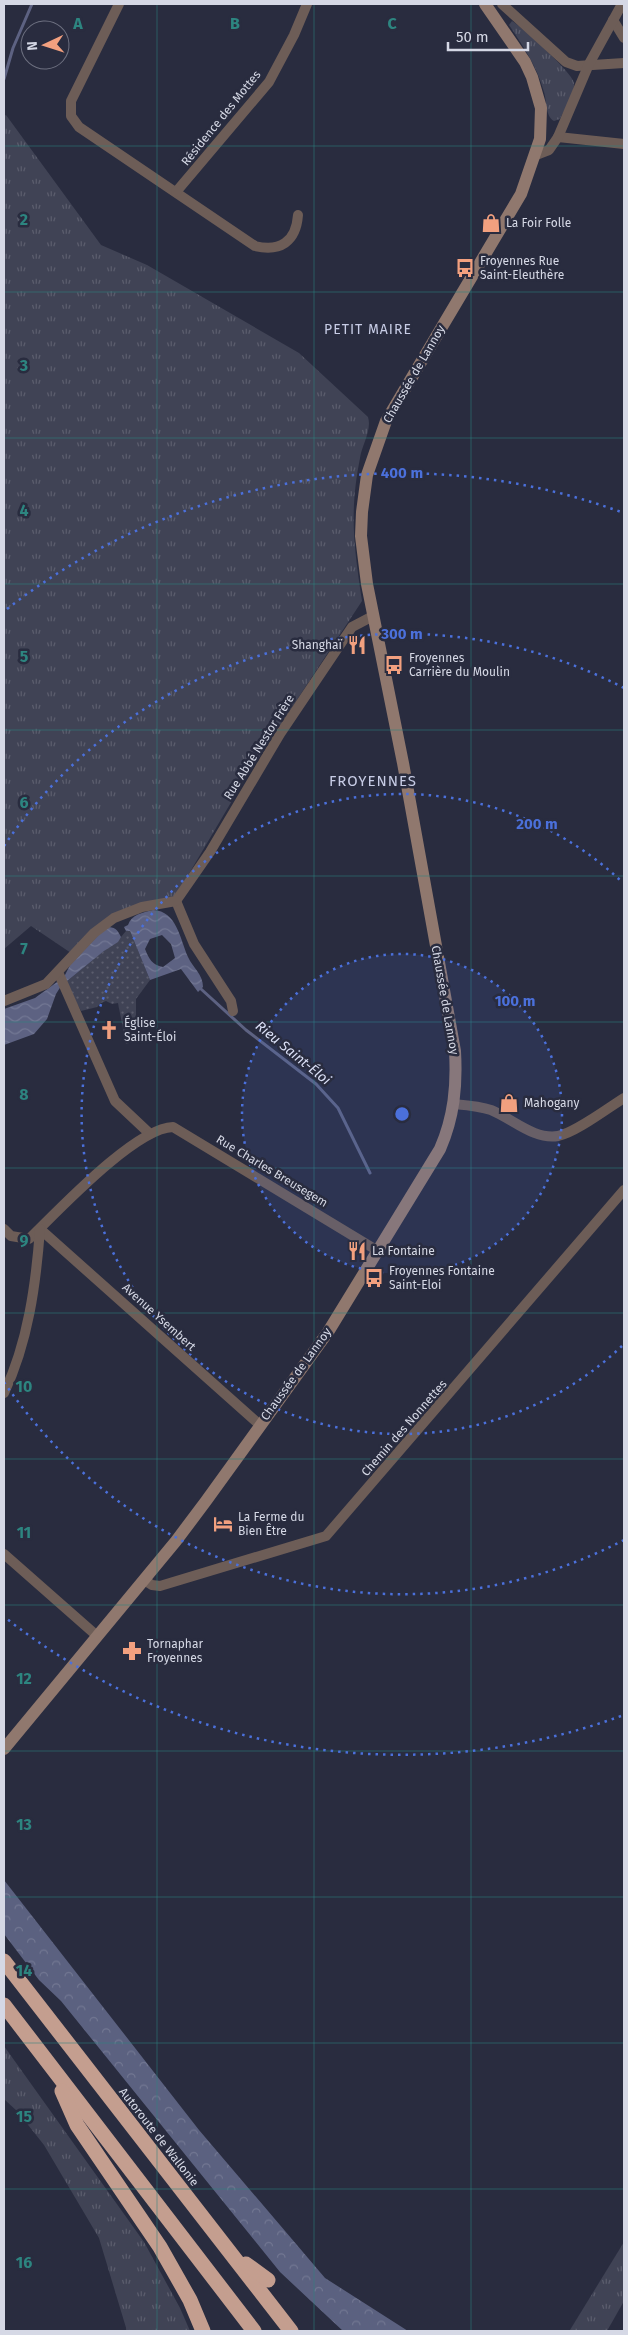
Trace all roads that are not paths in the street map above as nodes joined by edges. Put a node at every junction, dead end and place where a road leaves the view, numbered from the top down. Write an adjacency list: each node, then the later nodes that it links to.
1 (119, 4): 13 (street)
2 (308, 4): 13 (street, Résidence des Mottes)
3 (485, 4): 12 (main road, Chaussée de Lannoy)
4 (502, 4): 9 (street)
5 (622, 4): 6 (street)
6 (613, 20): 7 (street); 9 (street)
7 (624, 38)
8 (624, 63): 9 (street)
9 (590, 64): 10 (street)
10 (558, 137): 11 (street); 12 (street)
11 (624, 144)
12 (536, 155): 15 (main road, Chaussée de Lannoy)
13 (176, 192): 14 (street)
14 (298, 215)
15 (373, 616): 16 (street, Rue Abbé Nestor Frère); 21 (main road, Chaussée de Lannoy)
16 (176, 901): 17 (street); 19 (street)
17 (59, 974): 18 (street); 22 (street)
18 (4, 1001)
19 (233, 1011)
20 (624, 1098): 21 (street)
21 (454, 1104): 26 (main road, Chaussée de Lannoy)
22 (149, 1133): 25 (street); 26 (street, Rue Charles Breusegem)
23 (624, 1190): 31 (street, Chemin des Nonnettes)
24 (4, 1229): 25 (street)
25 (40, 1229): 27 (street); 29 (street, Avenue Ysembert)
26 (378, 1251): 29 (main road, Chaussée de Lannoy)
27 (8, 1375): 28 (street)
28 (4, 1393)
29 (260, 1425): 31 (main road, Chaussée de Lannoy)
30 (4, 1554): 32 (street)
31 (144, 1580): 32 (main road, Chaussée de Lannoy)
32 (96, 1635): 33 (main road, Chaussée de Lannoy)
33 (4, 1750)
34 (4, 1961): 37 (highway, Autoroute de Wallonie)
35 (4, 2005): 36 (highway)
36 (54, 2071): 39 (highway); 40 (highway)
37 (233, 2254): 38 (highway); 41 (highway, Autoroute de Wallonie)
38 (268, 2280)
39 (203, 2331)
40 (254, 2331)
41 (291, 2331)

